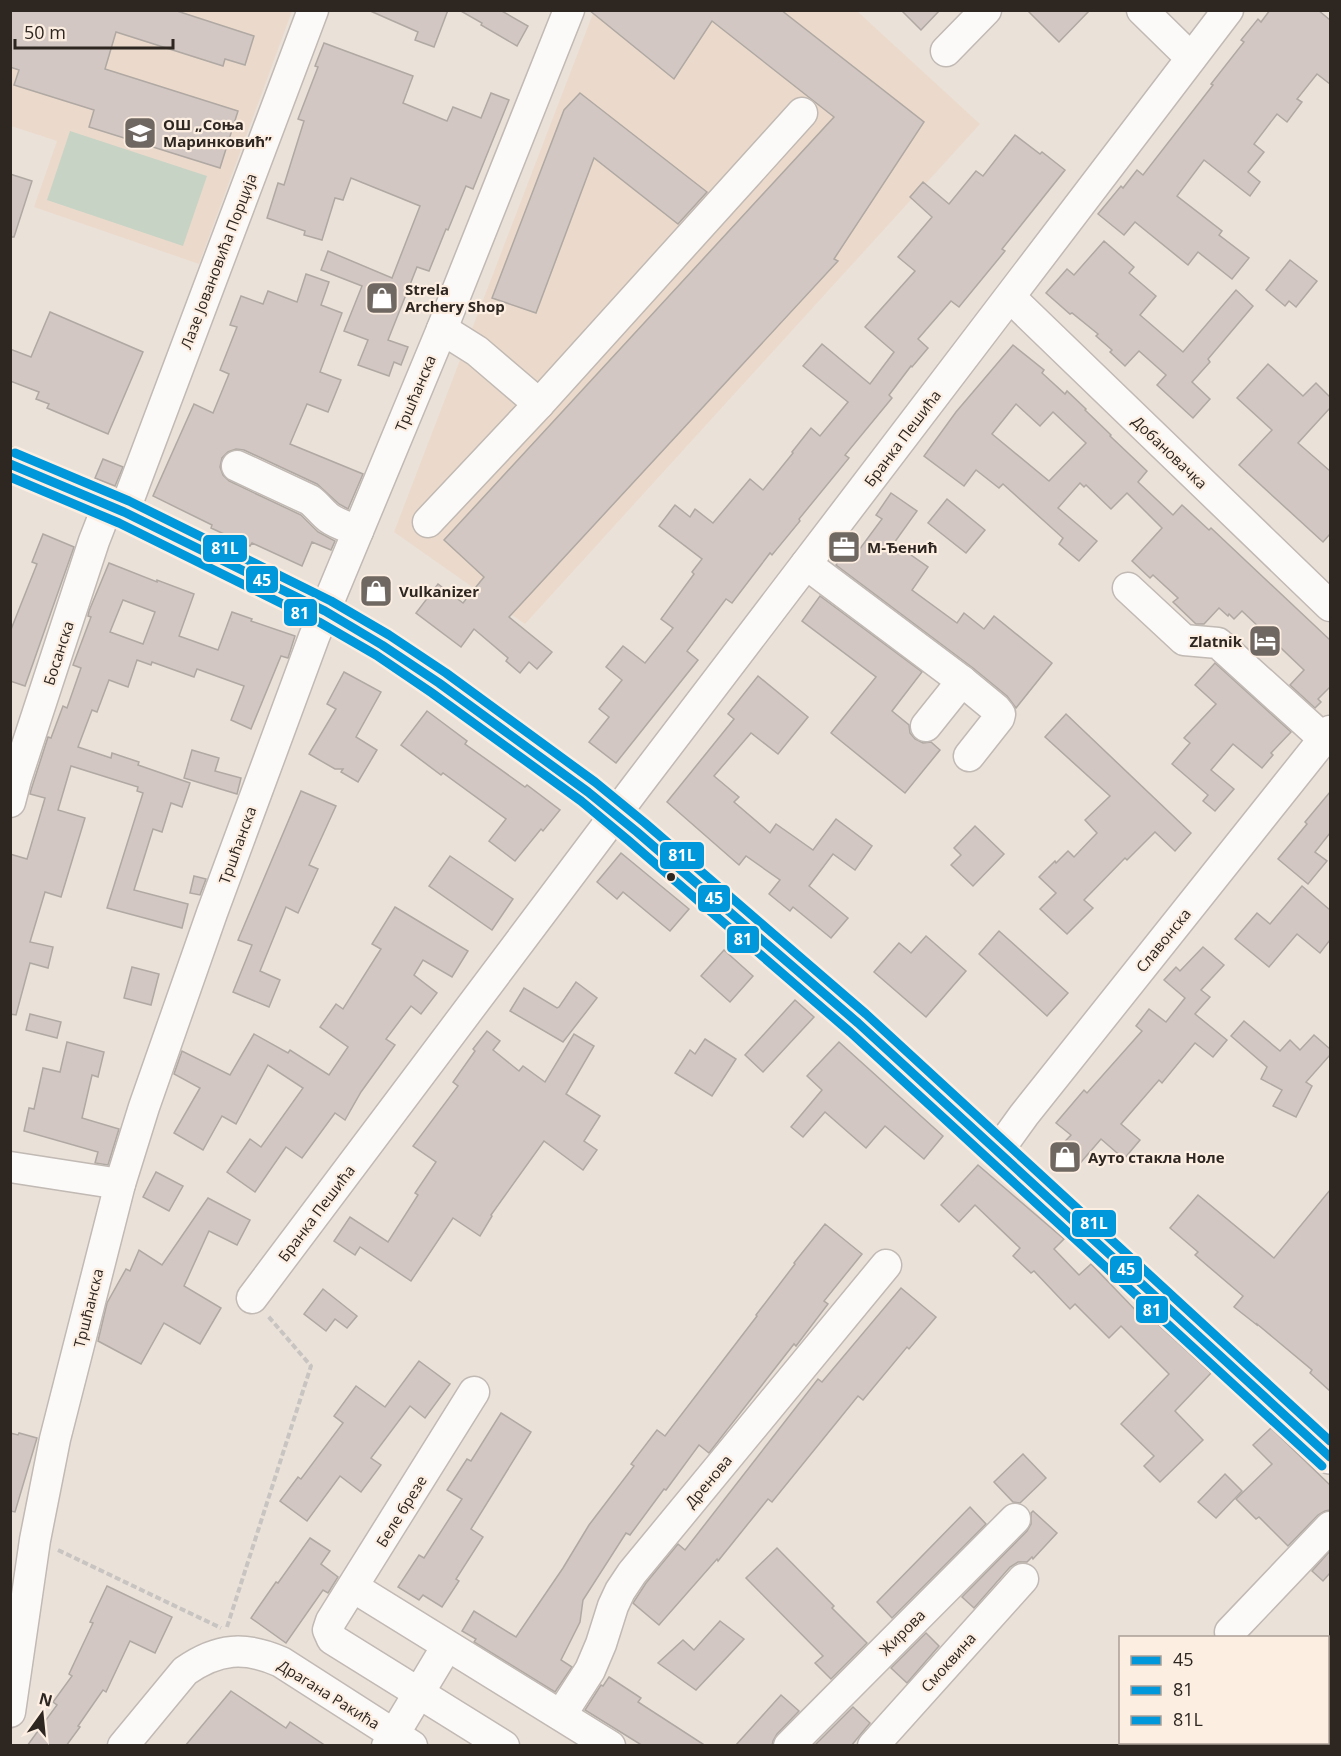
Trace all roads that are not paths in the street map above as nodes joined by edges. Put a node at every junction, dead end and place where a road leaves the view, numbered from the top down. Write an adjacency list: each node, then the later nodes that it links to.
1 (312, 10): 14 (street, Лазе Јовановића Порција)
2 (569, 10): 10 (street, Тршћанска)
3 (986, 10): 6 (street)
4 (1142, 10): 7 (street)
5 (1228, 10): 7 (street, Бранка Пешића)
6 (946, 51)
7 (1191, 58): 9 (street, Бранка Пешића)
8 (802, 114): 11 (street)
9 (1010, 297): 17 (street, Бранка Пешића); 19 (street, Добановачка)
10 (442, 329): 11 (street); 16 (street, Тршћанска)
11 (538, 404): 15 (street)
12 (10, 464): 14 (main road)
13 (237, 466): 16 (street)
14 (116, 508): 20 (main road); 25 (street, Босанска)
15 (428, 522)
16 (358, 531): 20 (street, Тршћанска)
17 (806, 564): 21 (street); 26 (street, Бранка Пешића)
18 (1128, 588): 23 (street)
19 (1330, 606)
20 (325, 611): 26 (main road); 29 (street, Тршћанска)
21 (962, 681): 22 (street); 24 (street)
22 (926, 726)
23 (1327, 735): 27 (street, Славонска)
24 (969, 756)
25 (10, 802)
26 (616, 814): 27 (main road); 31 (street, Бранка Пешића)
27 (998, 1151): 33 (main road)
28 (10, 1167): 29 (street)
29 (120, 1184): 41 (street, Тршћанска)
30 (886, 1265): 42 (street, Дренова)
31 (252, 1298)
32 (474, 1392): 37 (street, Беле брезе)
33 (1328, 1450)
34 (1015, 1519): 47 (street, Жирова)
35 (1330, 1527): 38 (street)
36 (1023, 1579): 48 (street, Смоквина)
37 (353, 1587): 39 (street); 40 (street, Беле брезе)
38 (1230, 1632)
39 (447, 1646): 40 (street); 42 (street)
40 (418, 1693): 43 (street); 45 (street)
41 (10, 1712)
42 (561, 1715): 46 (street)
43 (397, 1742): 44 (street, Драгана Ракића)
44 (123, 1746)
45 (504, 1746)
46 (610, 1746)
47 (789, 1746)
48 (873, 1746)

